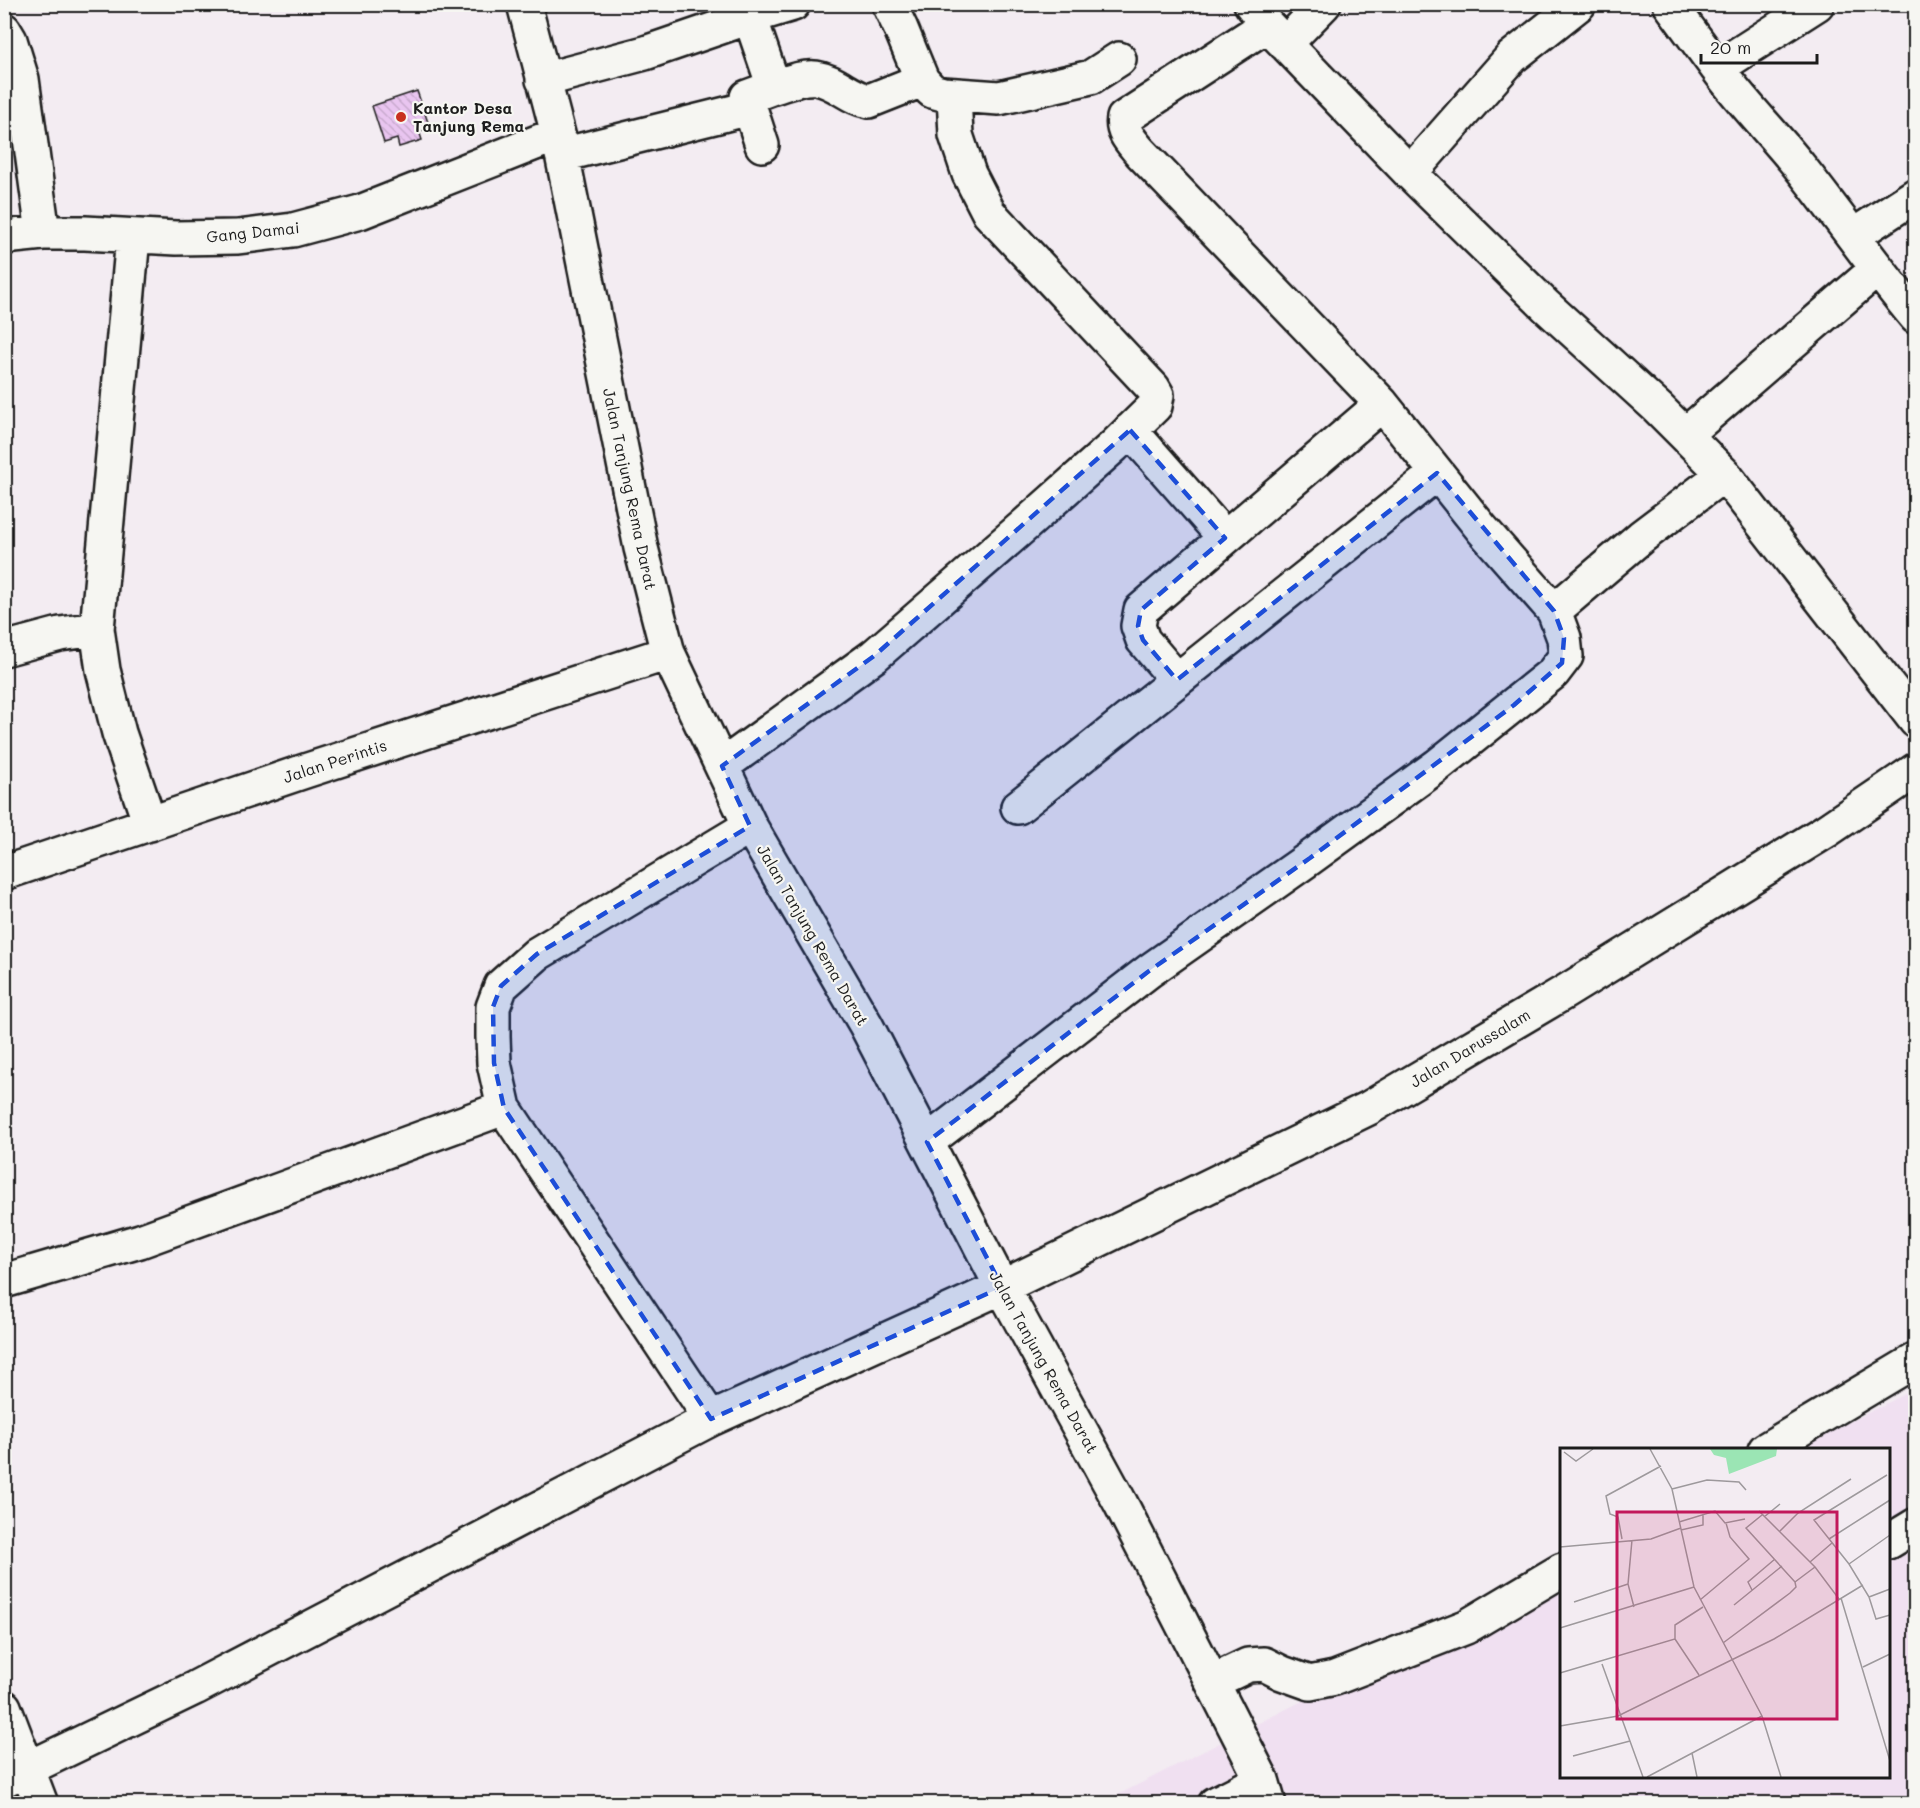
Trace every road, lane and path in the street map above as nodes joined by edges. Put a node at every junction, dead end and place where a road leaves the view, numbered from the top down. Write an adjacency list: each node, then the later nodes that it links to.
1 (524, 4): 13 (street, Jalan Tanjung Rema Darat)
2 (794, 4): 8 (street)
3 (889, 4): 14 (street)
4 (1324, 4): 9 (street)
5 (1579, 4): 20 (street)
6 (1670, 4): 12 (street)
7 (1817, 4): 12 (street)
8 (733, 15): 13 (street); 15 (street)
9 (1268, 24): 20 (street); 28 (street)
10 (4, 30): 22 (street)
11 (1119, 59): 16 (street)
12 (1717, 68): 23 (street)
13 (543, 80): 18 (street, Jalan Tanjung Rema Darat)
14 (921, 80): 15 (street); 16 (street)
15 (774, 87): 17 (street)
16 (954, 96): 29 (street)
17 (750, 108): 18 (street, Gang Damai); 19 (street)
18 (560, 144): 25 (street, Gang Damai); 37 (street, Jalan Tanjung Rema Darat)
19 (762, 145)
20 (1410, 173): 30 (street)
21 (1916, 195): 23 (street)
22 (43, 233): 24 (street, Gang Damai); 25 (street, Gang Damai)
23 (1853, 236): 26 (street)
24 (4, 237)
25 (133, 237): 35 (street)
26 (1876, 270): 27 (street); 30 (street)
27 (1916, 317)
28 (1382, 404): 31 (street); 33 (street)
29 (1130, 430): 33 (street); 40 (street)
30 (1685, 435): 32 (street)
31 (1437, 472): 34 (street); 38 (street)
32 (1724, 474): 34 (street); 39 (street)
33 (1225, 538): 38 (street)
34 (1554, 611): 49 (street)
35 (97, 629): 36 (street); 43 (street)
36 (4, 649)
37 (668, 653): 40 (street, Jalan Tanjung Rema Darat); 43 (street, Jalan Perintis)
38 (1177, 680): 42 (street)
39 (1916, 721)
40 (722, 766): 44 (street, Jalan Tanjung Rema Darat)
41 (1916, 770): 51 (street, Jalan Darussalam)
42 (1018, 807)
43 (150, 824): 45 (street, Jalan Perintis)
44 (750, 826): 48 (street); 49 (street, Jalan Tanjung Rema Darat)
45 (4, 873)
46 (1912, 985): 47 (path)
47 (1916, 992)
48 (504, 1108): 50 (street); 53 (street)
49 (927, 1142): 51 (street, Jalan Tanjung Rema Darat)
50 (4, 1281)
51 (1002, 1287): 53 (street, Jalan Darussalam); 58 (street, Jalan Tanjung Rema Darat)
52 (1916, 1360): 54 (street)
53 (711, 1419): 60 (street, Jalan Darussalam)
54 (1767, 1448)
55 (1916, 1525): 56 (street)
56 (1890, 1541)
57 (1560, 1571): 58 (street)
58 (1212, 1682): 61 (street, Jalan Tanjung Rema Darat)
59 (4, 1707): 60 (street)
60 (16, 1774): 62 (street)
61 (1266, 1792): 63 (street)
62 (41, 1803)
63 (1215, 1803)

